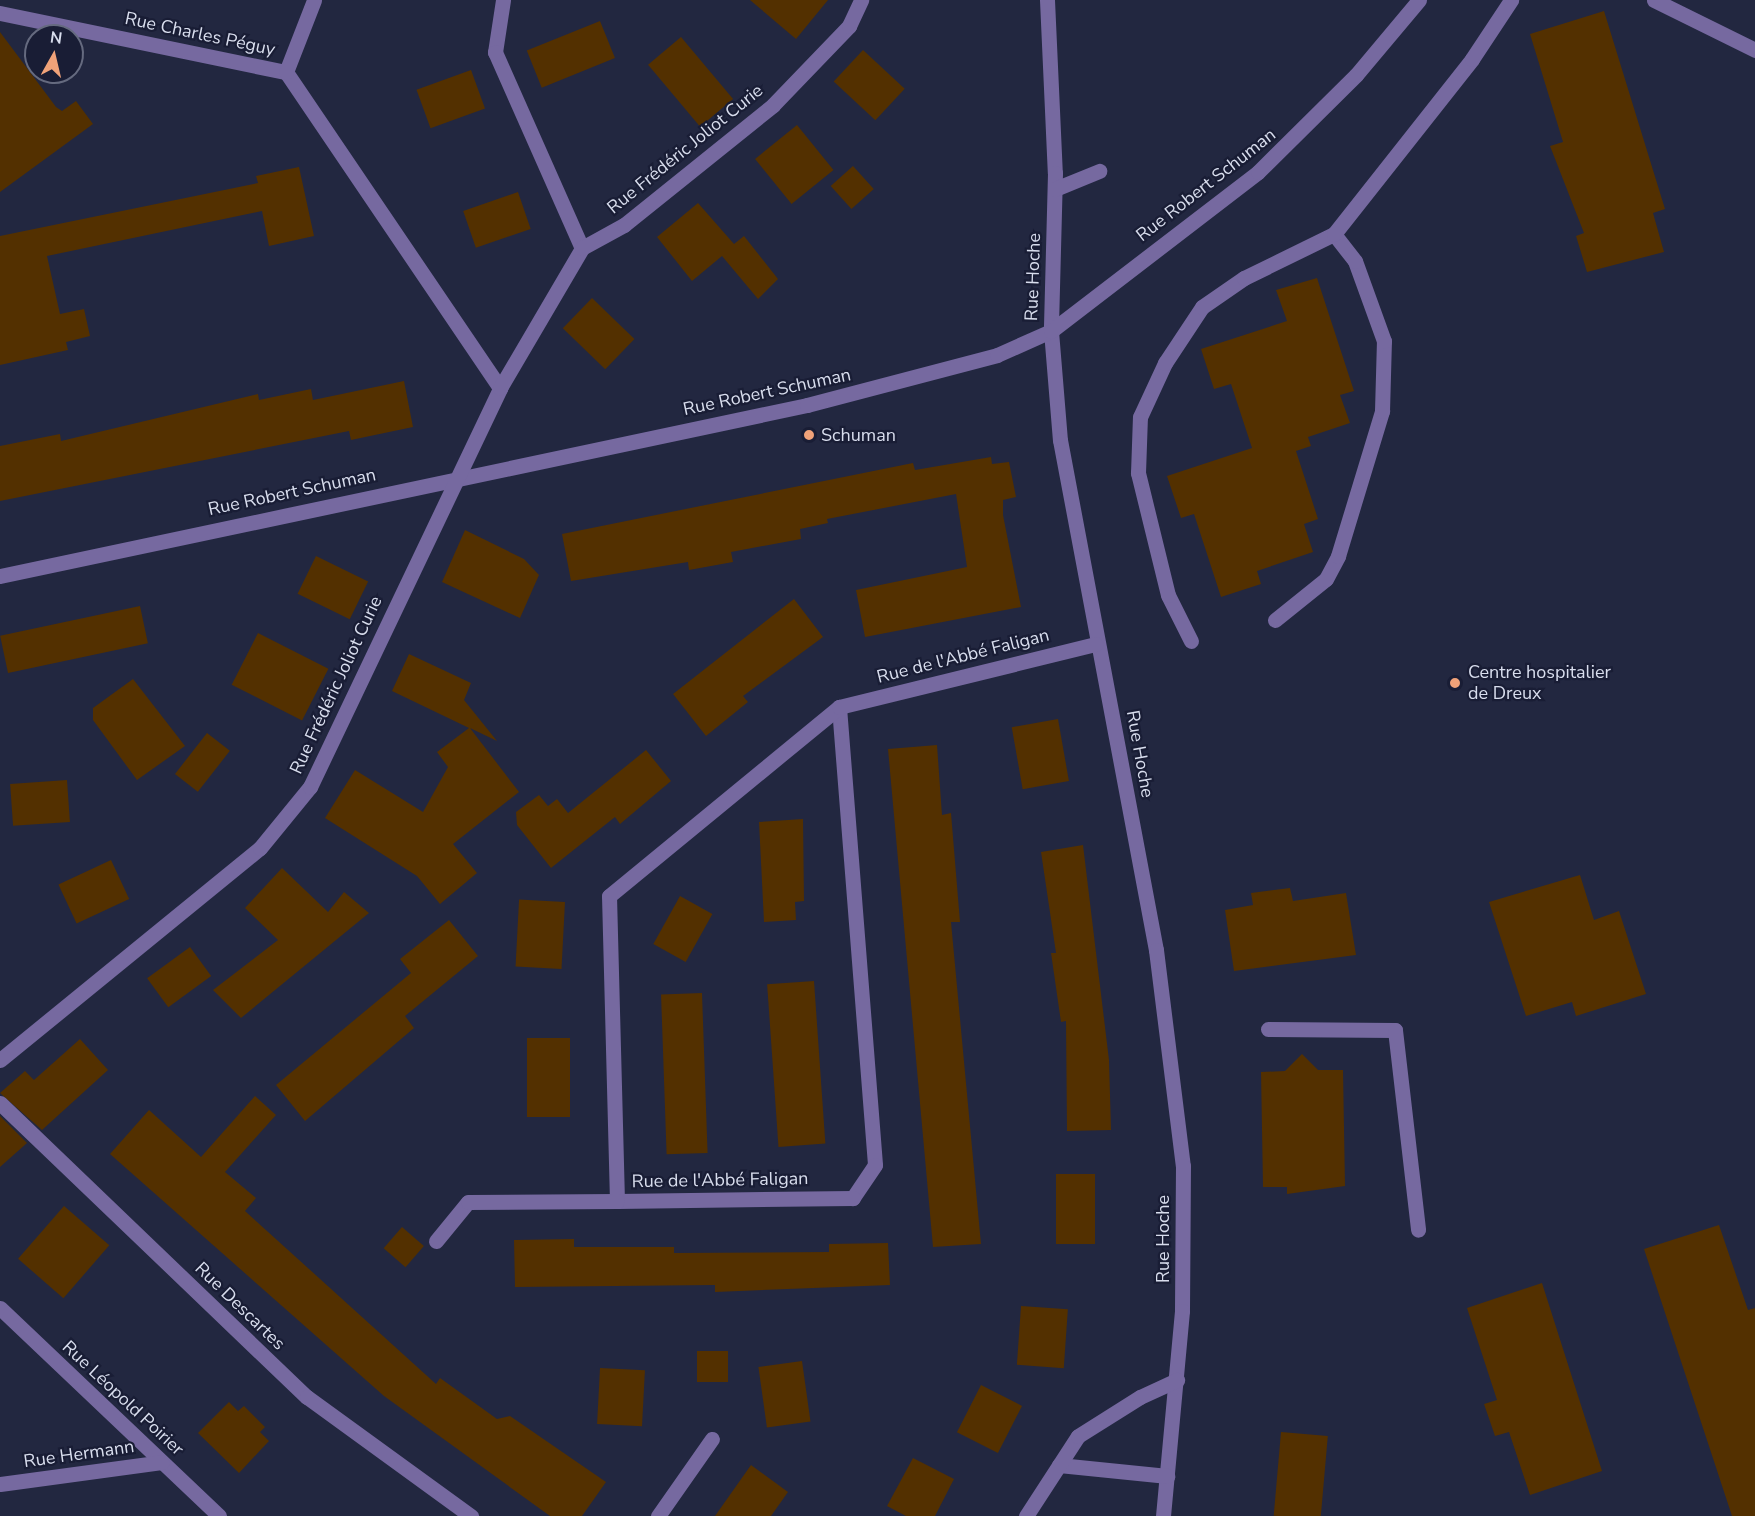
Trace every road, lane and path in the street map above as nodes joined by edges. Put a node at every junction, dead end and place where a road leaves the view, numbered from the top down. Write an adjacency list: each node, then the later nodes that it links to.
1 (315, 0): 10 (street)
2 (503, 0): 14 (street)
3 (861, 0): 14 (street, Rue Frédéric Joliot Curie)
4 (1047, 0): 12 (street, Rue Hoche)
5 (1419, 0): 15 (street, Rue Robert Schuman)
6 (1511, 0): 13 (street)
7 (1654, 0): 9 (street)
8 (0, 13): 10 (street, Rue Charles Péguy)
9 (1755, 50)
10 (286, 72): 16 (street)
11 (1099, 171): 12 (street)
12 (1055, 189): 15 (street, Rue Hoche)
13 (1334, 234): 19 (street); 20 (street)
14 (582, 248): 16 (street, Rue Frédéric Joliot Curie)
15 (1051, 331): 17 (street, Rue Robert Schuman); 21 (street, Rue Hoche)
16 (500, 388): 17 (street, Rue Frédéric Joliot Curie)
17 (456, 476): 18 (street, Rue Robert Schuman); 24 (street, Rue Frédéric Joliot Curie)
18 (0, 576)
19 (1275, 620)
20 (1191, 641)
21 (1095, 644): 22 (street, Rue de l'Abbé Faligan); 30 (street, Rue Hoche)
22 (839, 707): 26 (street, Rue de l'Abbé Faligan); 26 (street, Rue de l'Abbé Faligan)
23 (1268, 1029): 27 (street)
24 (0, 1060)
25 (0, 1103): 37 (street, Rue Descartes)
26 (617, 1201): 28 (street)
27 (1418, 1230)
28 (436, 1241)
29 (0, 1308): 32 (street, Rue Léopold Poirier)
30 (1178, 1380): 33 (street); 34 (street, Rue Hoche)
31 (712, 1439): 38 (street)
32 (162, 1462): 35 (street, Rue Hermann); 36 (street, Rue Léopold Poirier)
33 (1059, 1466): 34 (street); 39 (street)
34 (1167, 1476): 40 (street, Rue Hoche)
35 (0, 1484)
36 (219, 1516)
37 (471, 1516)
38 (658, 1516)
39 (1026, 1516)
40 (1163, 1516)

